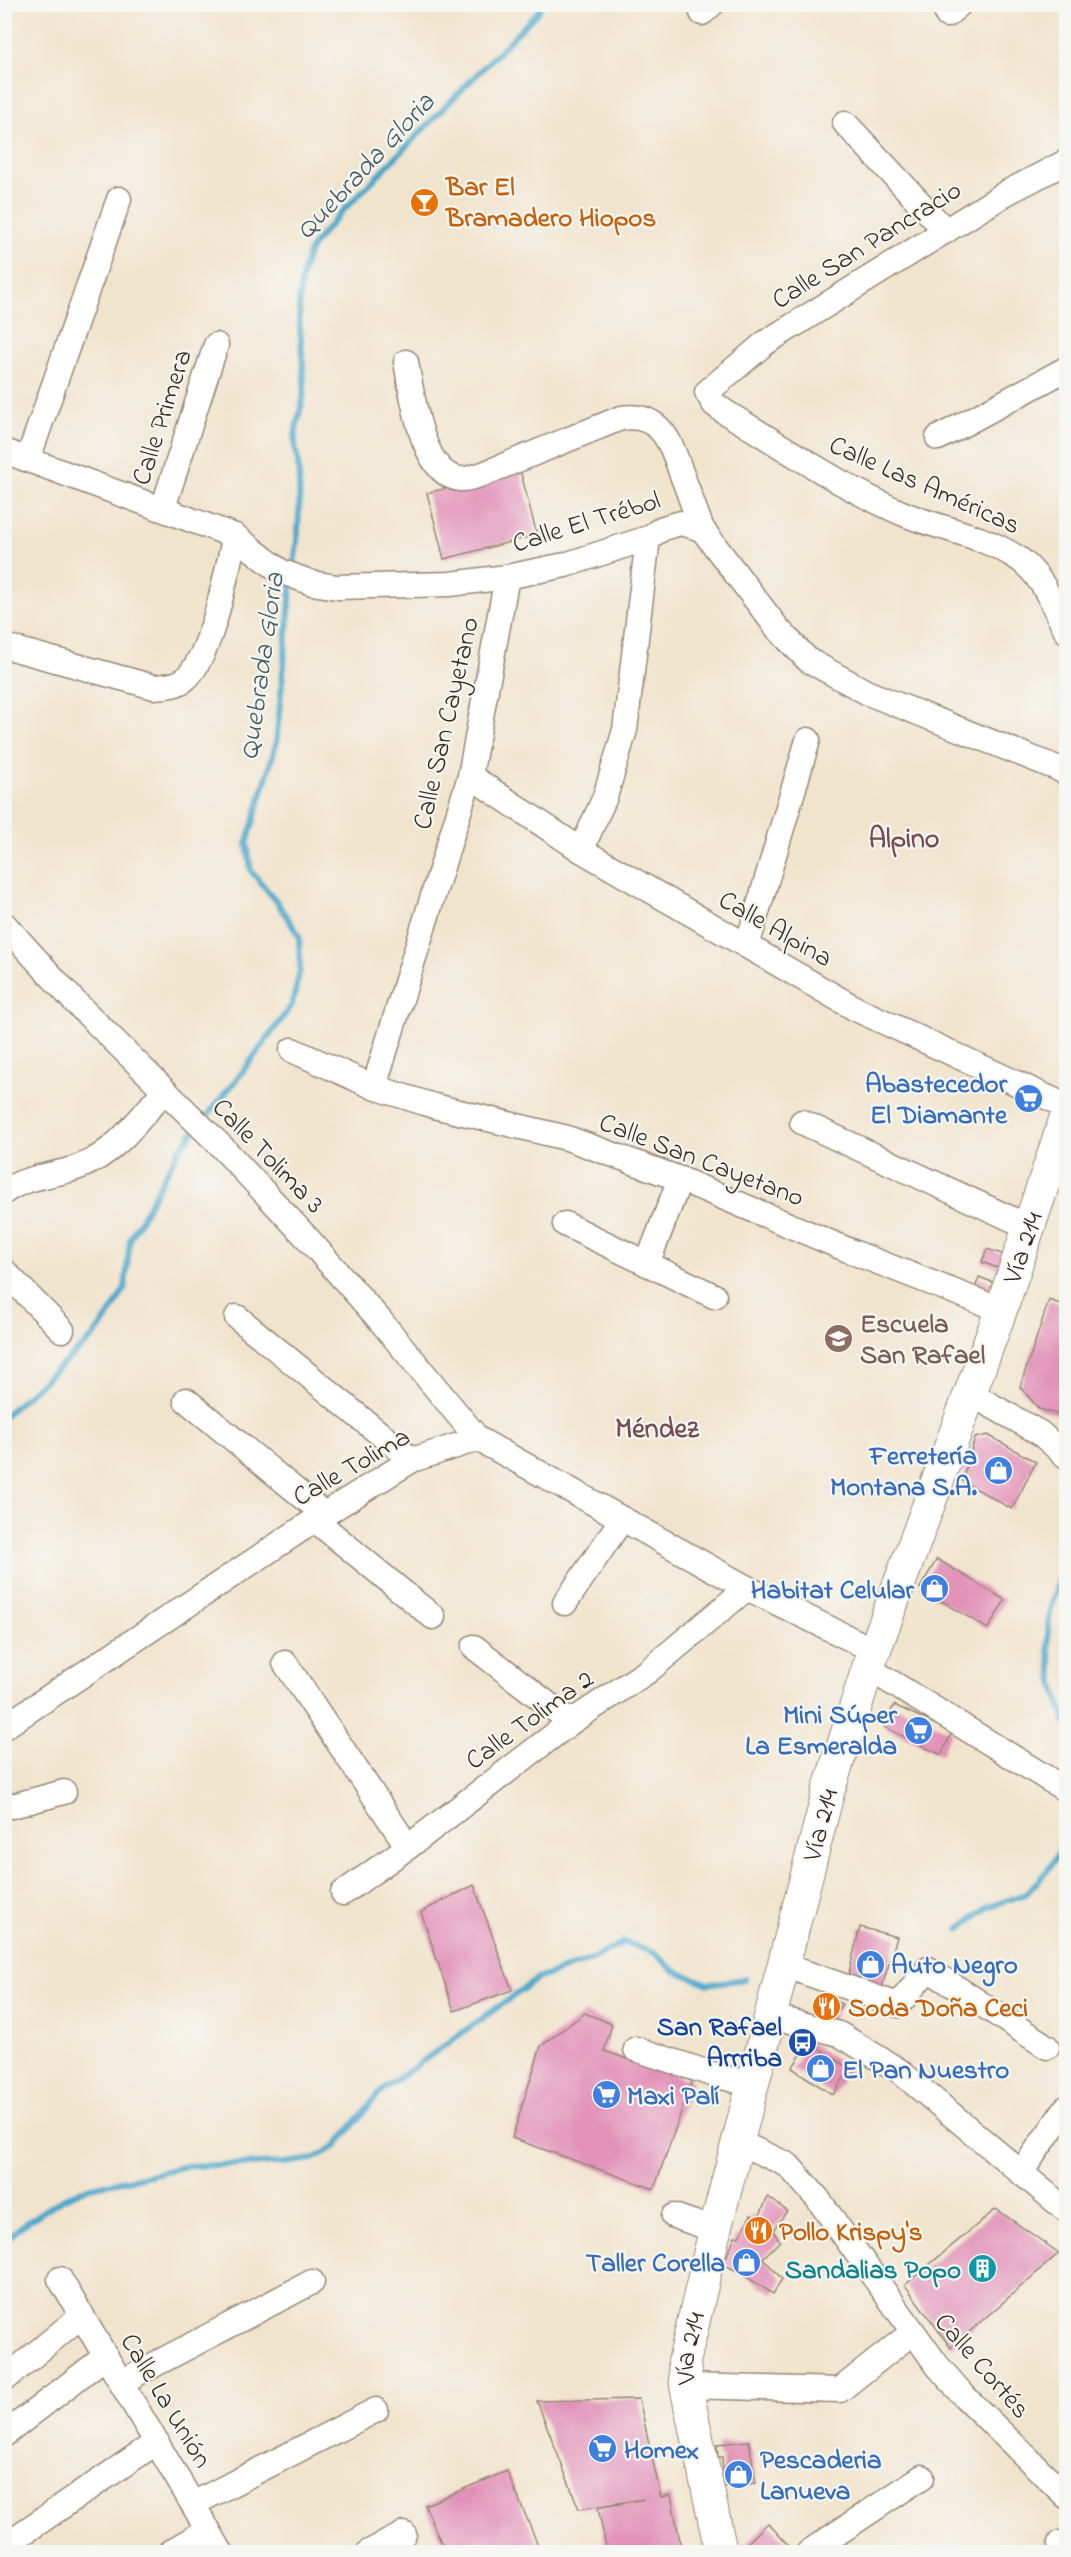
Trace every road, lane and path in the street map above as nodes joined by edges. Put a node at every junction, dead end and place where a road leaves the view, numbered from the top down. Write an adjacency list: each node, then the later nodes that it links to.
1 (845, 123): 4 (street)
2 (1066, 162): 4 (street, Calle San Pancracio)
3 (119, 200): 11 (street)
4 (946, 231): 8 (street, Calle San Pancracio)
5 (216, 345): 12 (street, Calle Primera)
6 (406, 362): 13 (street)
7 (1066, 369): 9 (street)
8 (707, 392): 17 (street, Calle Las Américas)
9 (938, 438)
10 (4, 451): 11 (street, Calle El Trébol)
11 (28, 459): 12 (street, Calle El Trébol)
12 (163, 508): 14 (street, Calle El Trébol)
13 (702, 529): 15 (street, Calle El Trébol); 20 (street, Calle El Trébol)
14 (235, 536): 16 (street, Calle El Trébol); 18 (street)
15 (648, 538): 16 (street, Calle El Trébol); 22 (street)
16 (507, 577): 21 (street, Calle San Cayetano)
17 (1066, 632)
18 (4, 646)
19 (808, 740): 24 (street)
20 (1066, 774)
21 (470, 777): 22 (street, Calle Alpina); 26 (street, Calle San Cayetano)
22 (581, 849): 24 (street, Calle Alpina)
23 (4, 924): 27 (street, Calle Tolima 3)
24 (747, 946): 28 (street, Calle Alpina)
25 (292, 1050): 26 (street, Calle San Cayetano)
26 (374, 1087): 31 (street, Calle San Cayetano)
27 (164, 1091): 32 (street); 43 (street, Calle Tolima 3)
28 (1066, 1106)
29 (1066, 1117): 34 (main road, Vía 214)
30 (802, 1122): 34 (street)
31 (680, 1179): 35 (street); 38 (street, Calle San Cayetano)
32 (4, 1192)
33 (565, 1224): 35 (street)
34 (1029, 1227): 38 (main road, Vía 214)
35 (647, 1264): 37 (street)
36 (4, 1271): 40 (street)
37 (714, 1296)
38 (1001, 1310): 41 (main road, Vía 214)
39 (237, 1317): 45 (street)
40 (62, 1330)
41 (969, 1393): 44 (street); 52 (main road, Vía 214)
42 (186, 1400): 46 (street)
43 (478, 1439): 45 (street, Calle Tolima); 47 (street)
44 (1066, 1456)
45 (412, 1460): 46 (street, Calle Tolima)
46 (320, 1517): 50 (street); 55 (street, Calle Tolima)
47 (622, 1519): 48 (street); 49 (street)
48 (747, 1588): 52 (street); 54 (street, Calle Tolima 2)
49 (565, 1603)
50 (433, 1617)
51 (474, 1647): 54 (street)
52 (872, 1659): 56 (street); 61 (main road, Vía 214)
53 (285, 1663): 59 (street)
54 (571, 1722): 59 (street, Calle Tolima 2)
55 (4, 1727)
56 (1066, 1790)
57 (64, 1792): 58 (street)
58 (4, 1803)
59 (408, 1848): 60 (street, Calle Tolima 2)
60 (343, 1893)
61 (783, 1965): 62 (main road, Vía 214); 63 (street)
62 (771, 2016): 65 (main road, Vía 214); 68 (street)
63 (1047, 2048)
64 (636, 2049): 65 (street)
65 (752, 2084): 67 (main road, Vía 214)
66 (1066, 2108): 68 (street)
67 (738, 2142): 71 (main road, Vía 214); 75 (street, Calle Cortés)
68 (1022, 2171): 69 (street)
69 (1066, 2210)
70 (674, 2216): 71 (street)
71 (715, 2230): 79 (main road, Vía 214)
72 (60, 2279): 74 (street, Calle La Unión)
73 (312, 2282): 78 (street)
74 (82, 2315): 76 (street, Calle La Unión); 77 (street)
75 (913, 2332): 79 (street); 84 (street, Calle Cortés)
76 (106, 2356): 78 (street, Calle La Unión); 81 (street)
77 (4, 2380)
78 (121, 2382): 82 (street, Calle La Unión)
79 (686, 2386): 92 (main road, Vía 214)
80 (376, 2410): 85 (street)
81 (4, 2435)
82 (157, 2442): 85 (street, Calle La Unión); 88 (street)
83 (922, 2477): 93 (street)
84 (1066, 2496)
85 (193, 2504): 86 (street, Calle La Unión)
86 (208, 2530): 89 (street); 90 (street, Calle La Unión)
87 (404, 2534): 91 (street)
88 (17, 2536)
89 (171, 2553)
90 (221, 2553)
91 (369, 2553)
92 (721, 2553)
93 (809, 2553)

